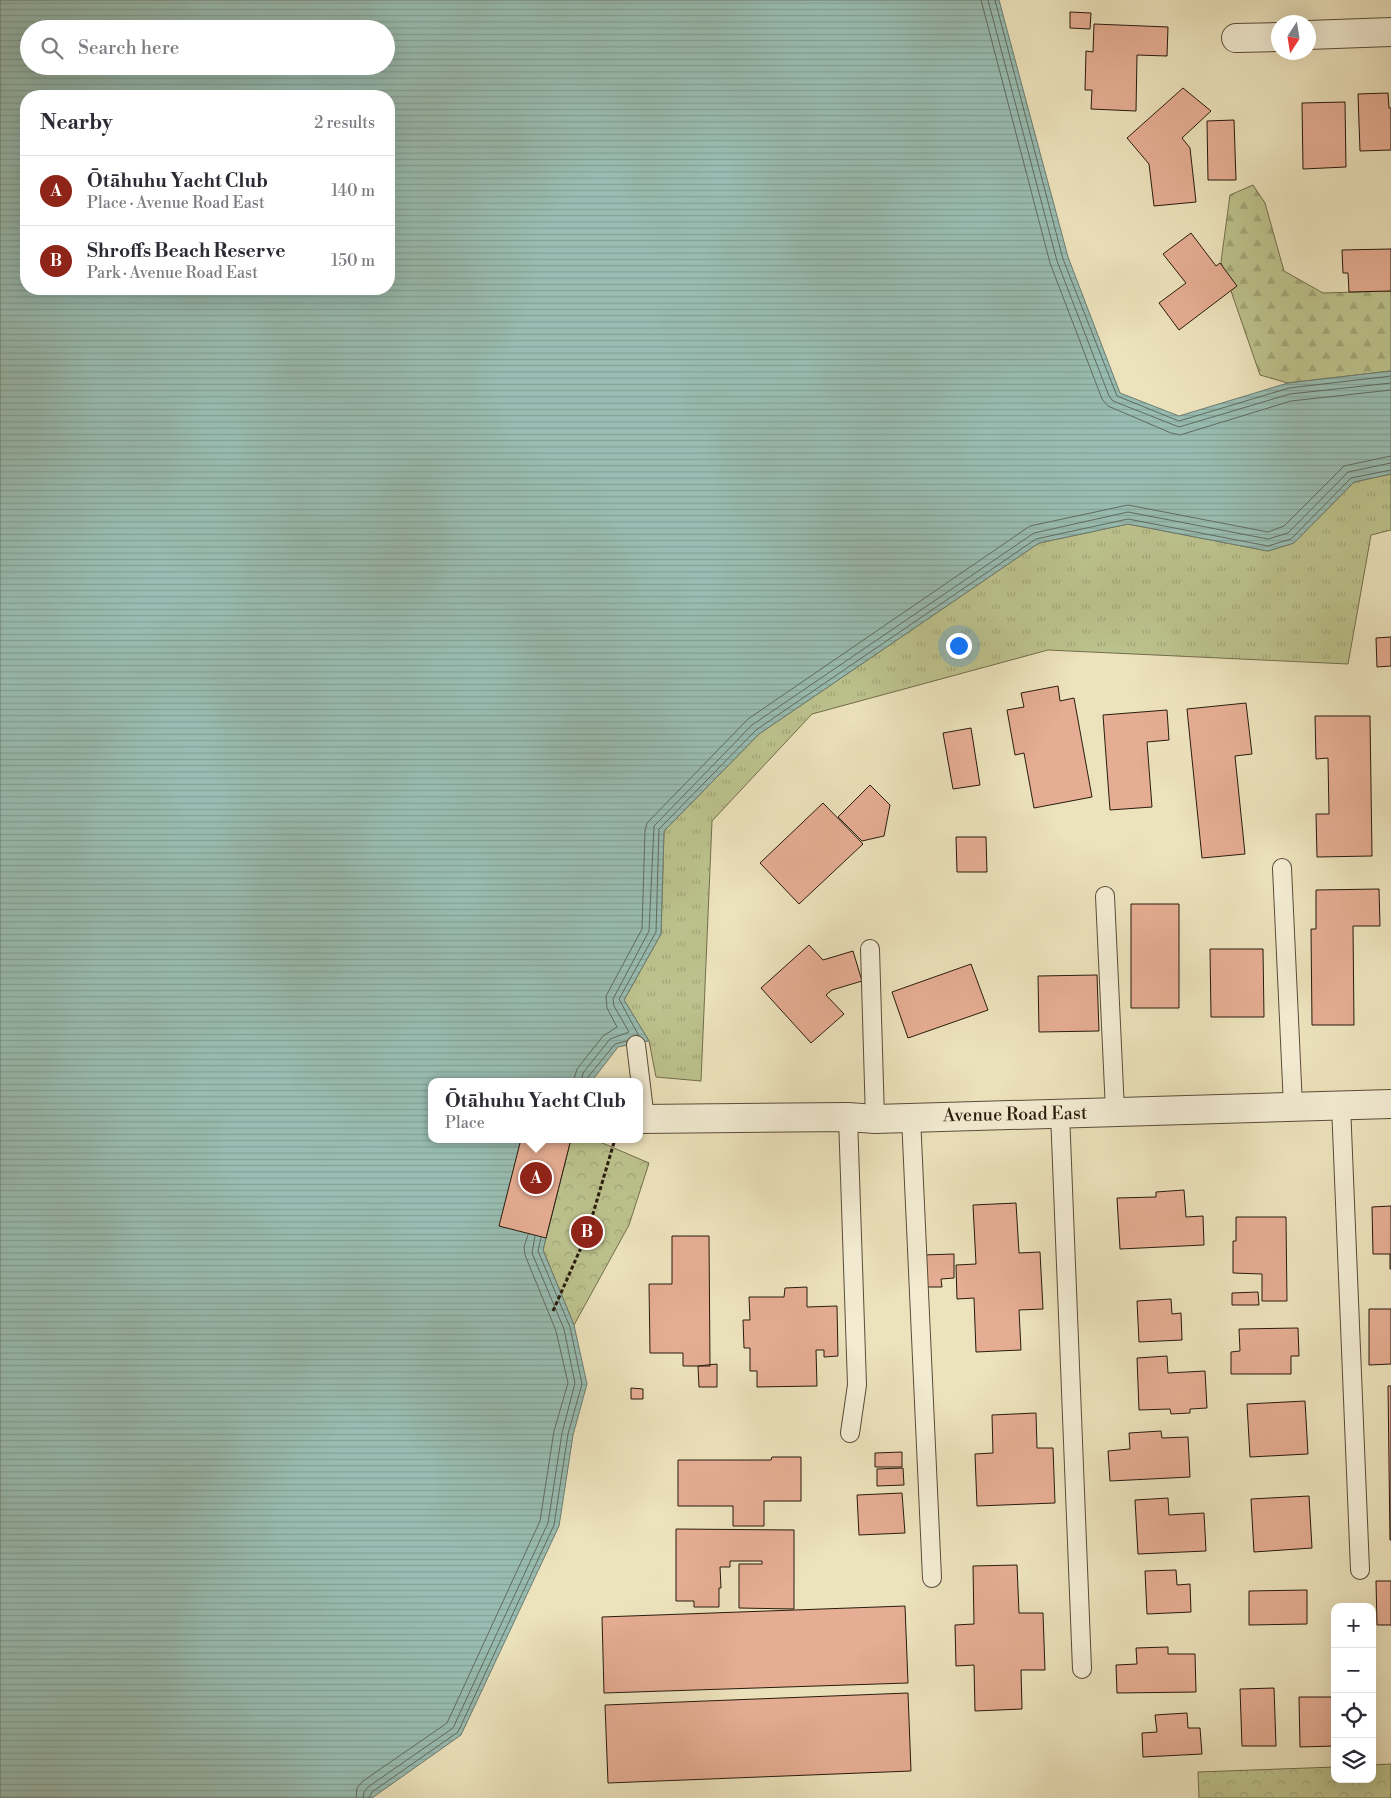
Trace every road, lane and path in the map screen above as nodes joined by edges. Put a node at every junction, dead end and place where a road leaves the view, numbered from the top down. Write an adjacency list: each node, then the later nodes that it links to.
1 (1391, 32): 2 (street)
2 (1316, 35)
3 (1271, 37): 4 (street)
4 (1236, 38)
5 (1282, 868): 12 (lane)
6 (1105, 896): 13 (lane)
7 (870, 949): 18 (lane)
8 (636, 1045): 9 (lane)
9 (639, 1078)
10 (1391, 1104): 11 (street, Avenue Road East)
11 (1341, 1105): 12 (street, Avenue Road East); 22 (lane)
12 (1294, 1106): 13 (street, Avenue Road East)
13 (1115, 1111): 14 (street, Avenue Road East)
14 (1060, 1113): 16 (street, Avenue Road East); 24 (lane)
15 (848, 1117): 17 (street, Avenue Road East); 18 (street, Avenue Road East); 21 (lane)
16 (911, 1117): 18 (street, Avenue Road East); 23 (lane)
17 (643, 1119)
18 (875, 1119)
19 (614, 1143): 20 (path)
20 (553, 1311)
21 (850, 1433)
22 (1360, 1570)
23 (932, 1578)
24 (1082, 1669)

